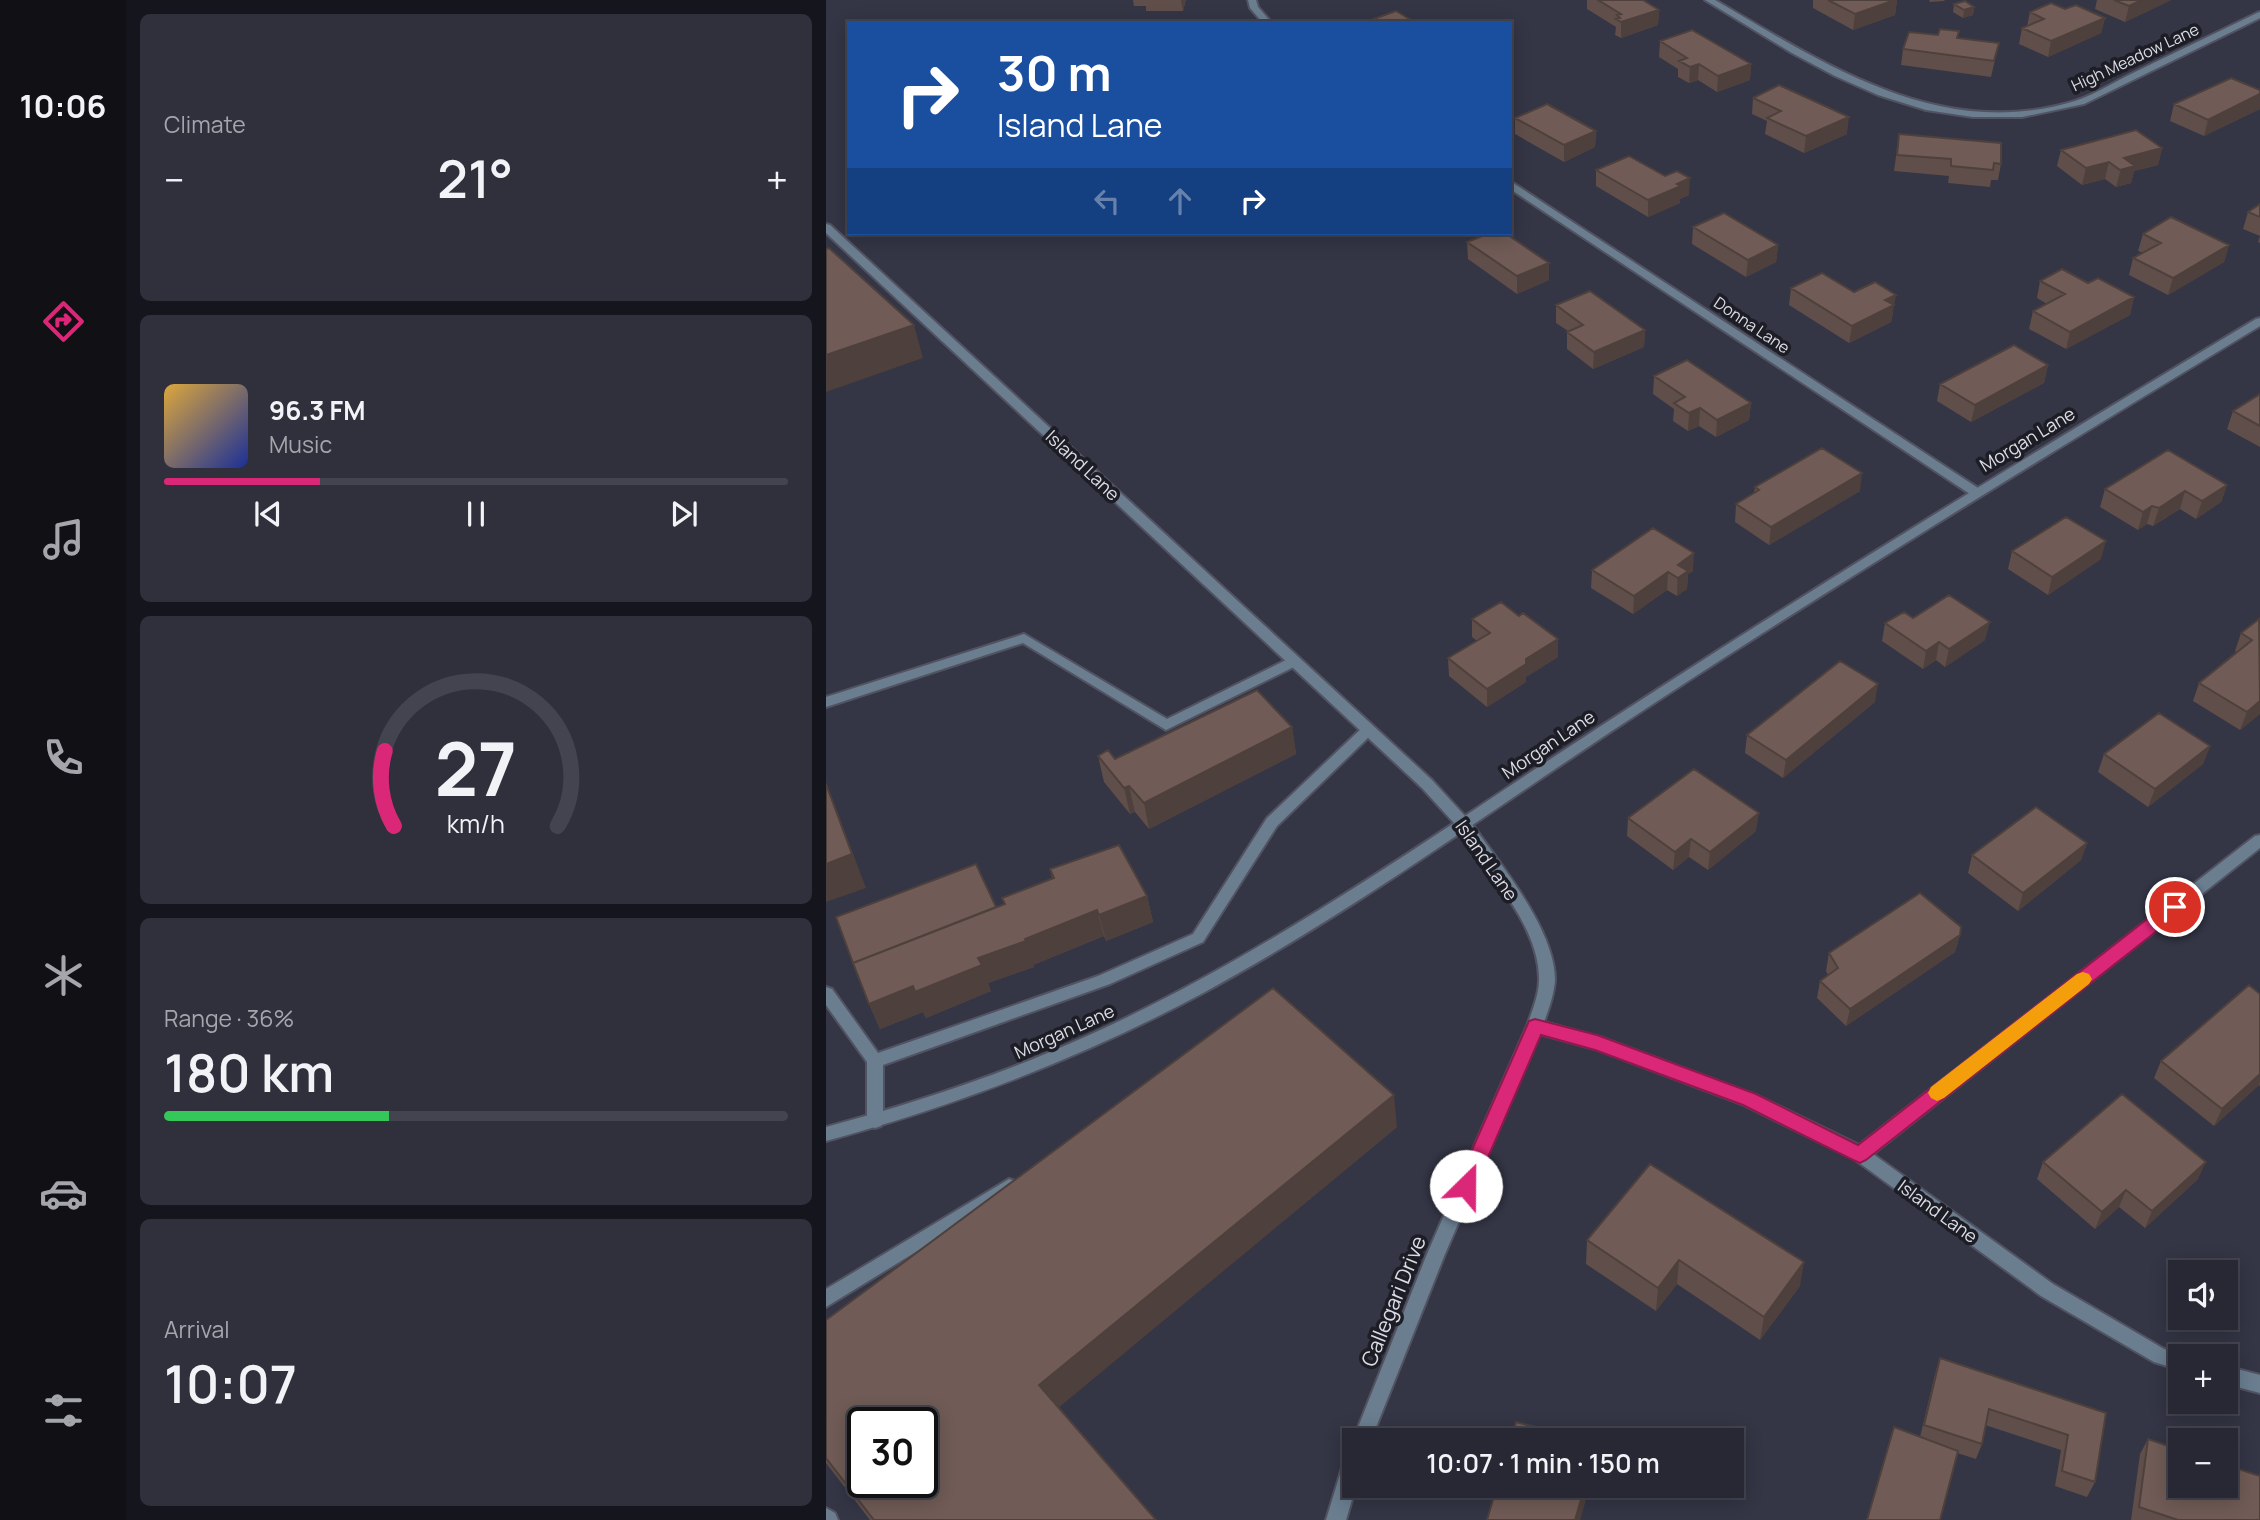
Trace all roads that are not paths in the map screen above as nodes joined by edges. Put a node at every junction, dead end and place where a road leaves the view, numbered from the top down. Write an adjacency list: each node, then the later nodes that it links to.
1 (1252, 0): 4 (street)
2 (1709, 0): 3 (street, High Meadow Lane)
3 (2260, 15)
4 (1266, 21)
5 (1512, 185): 8 (street, Donna Lane)
6 (826, 227): 9 (street, Island Lane)
7 (2260, 321): 8 (street, Morgan Lane)
8 (1977, 493): 12 (street, Morgan Lane)
9 (1295, 662): 10 (street); 11 (street, Island Lane)
10 (826, 702)
11 (1368, 730): 12 (street, Island Lane); 16 (street)
12 (1464, 824): 15 (street, Island Lane); 17 (street, Morgan Lane)
13 (2260, 840): 19 (street)
14 (826, 993): 16 (street)
15 (1535, 1026): 19 (street, Island Lane); 25 (street, Callegari Drive)
16 (875, 1061): 17 (street)
17 (875, 1121): 18 (street, Morgan Lane)
18 (826, 1134)
19 (1860, 1154): 22 (street, Island Lane)
20 (1024, 1177): 21 (street)
21 (826, 1299)
22 (2168, 1358)
23 (2238, 1378): 24 (street)
24 (2260, 1384)
25 (1367, 1428)
26 (1342, 1498): 27 (street)
27 (1336, 1520)

